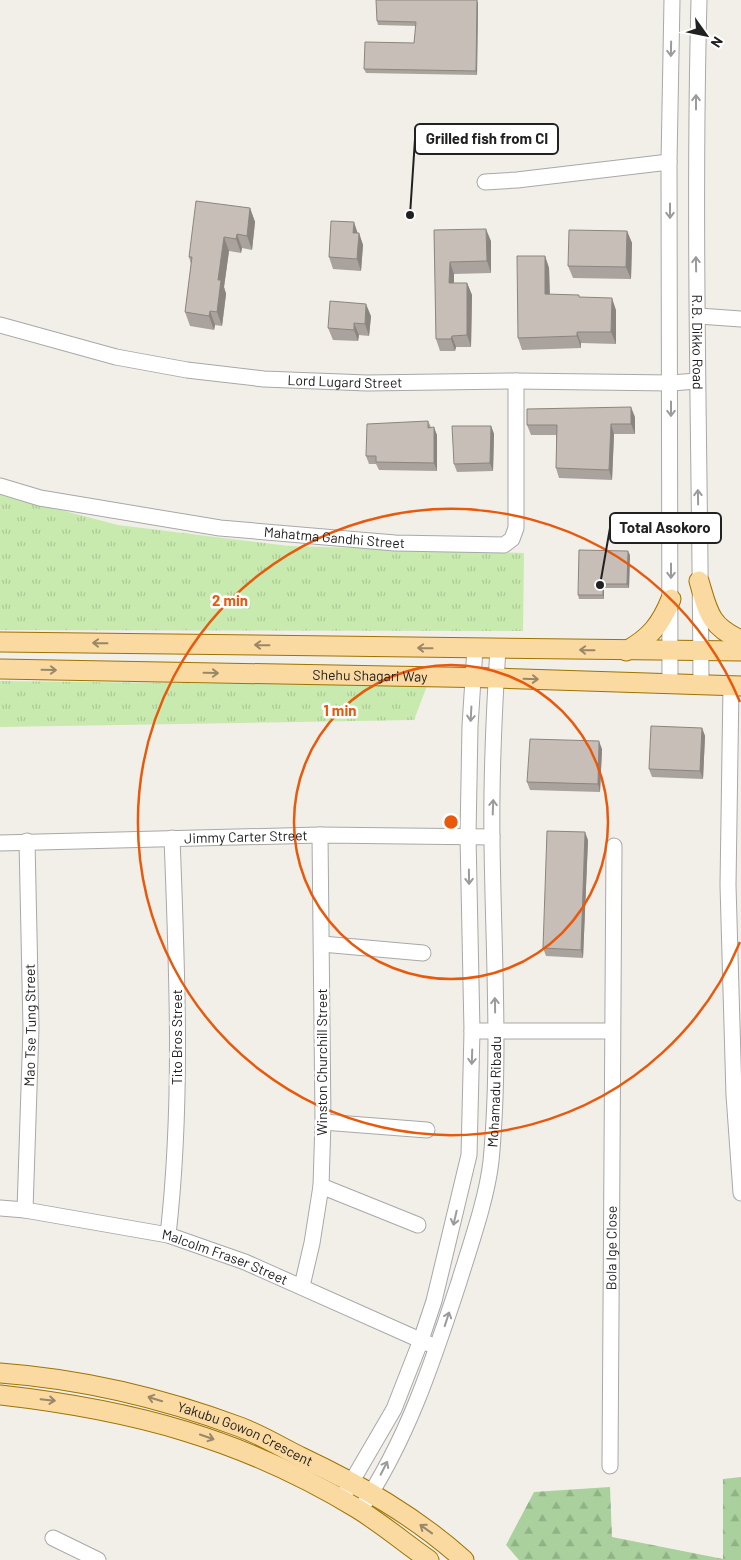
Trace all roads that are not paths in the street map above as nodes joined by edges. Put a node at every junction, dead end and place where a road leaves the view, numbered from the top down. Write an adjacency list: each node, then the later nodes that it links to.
1 (672, 0): 3 (street, R.B. Dikko Road, one-way to 3)
2 (699, 0): 5 (street, R.B. Dikko Road, one-way to 2)
3 (669, 162): 4 (street); 10 (street, R.B. Dikko Road, one-way to 10)
4 (485, 182)
5 (699, 316): 6 (street); 9 (street, R.B. Dikko Road)
6 (741, 318)
7 (0, 325): 8 (street, Lord Lugard Street)
8 (516, 381): 10 (street, Lord Lugard Street); 11 (street, Mahatma Gandhi Street)
9 (697, 381): 10 (street, Lord Lugard Street); 12 (street, R.B. Dikko Road, one-way to 9)
10 (671, 383): 13 (street, R.B. Dikko Road, one-way to 13)
11 (0, 486)
12 (700, 581): 14 (main road); 19 (street, R.B. Dikko Road)
13 (671, 599): 18 (main road); 21 (street, R.B. Dikko Road)
14 (741, 640)
15 (0, 642): 16 (main road, Shehu Shagari Way, one-way to 15)
16 (475, 648): 17 (main road, Shehu Shagari Way); 23 (street, Mohamadu Ribadu)
17 (498, 648): 18 (main road, Shehu Shagari Way, one-way to 17); 24 (street, Mohamadu Ribadu)
18 (626, 651): 21 (main road, Shehu Shagari Way)
19 (700, 651): 20 (main road, Shehu Shagari Way); 21 (main road, Shehu Shagari Way); 26 (street, R.B. Dikko Road)
20 (741, 651)
21 (670, 652): 25 (street, R.B. Dikko Road)
22 (0, 670): 23 (main road, Shehu Shagari Way, one-way to 23)
23 (472, 678): 24 (main road, Shehu Shagari Way); 29 (street, Mohamadu Ribadu, one-way to 29)
24 (496, 678): 25 (main road, Shehu Shagari Way, one-way to 25); 30 (street, Mohamadu Ribadu, one-way to 24)
25 (670, 684): 26 (main road, Shehu Shagari Way)
26 (701, 685): 27 (main road, Shehu Shagari Way)
27 (736, 686): 43 (street)
28 (320, 835): 29 (street, Jimmy Carter Street); 31 (street, Jimmy Carter Street); 35 (street, Winston Churchill Street)
29 (468, 836): 30 (street, Jimmy Carter Street); 38 (street, Mohamadu Ribadu, one-way to 38)
30 (492, 837): 37 (street, Mohamadu Ribadu, one-way to 30)
31 (172, 838): 32 (street, Jimmy Carter Street); 47 (street, Tito Bros Street)
32 (27, 842): 33 (street, Jimmy Carter Street); 45 (street, Mao Tse Tung Street)
33 (0, 843)
34 (614, 846): 39 (street, Bola Ige Close)
35 (322, 944): 36 (street); 40 (street, Winston Churchill Street)
36 (423, 953)
37 (496, 1030): 38 (street); 39 (street); 50 (street, Mohamadu Ribadu, one-way to 37)
38 (472, 1031): 49 (street, Mohamadu Ribadu, one-way to 49)
39 (612, 1031): 53 (street, Bola Ige Close)
40 (324, 1122): 41 (street); 42 (street, Winston Churchill Street)
41 (427, 1130)
42 (321, 1186): 46 (street); 48 (street, Winston Churchill Street)
43 (741, 1193)
44 (0, 1208): 45 (street, Malcolm Fraser Street)
45 (25, 1210): 47 (street, Malcolm Fraser Street)
46 (418, 1225)
47 (168, 1234): 48 (street, Malcolm Fraser Street)
48 (302, 1286): 49 (street, Malcolm Fraser Street)
49 (421, 1340): 50 (street, Malcolm Fraser Street); 54 (street, Mohamadu Ribadu)
50 (438, 1347): 55 (street, Mohamadu Ribadu, one-way to 50)
51 (0, 1373): 54 (main road, Yakubu Gowon Crescent, one-way to 51)
52 (0, 1395): 56 (main road, Yakubu Gowon Crescent, one-way to 56)
53 (610, 1466)
54 (353, 1481): 55 (main road, Yakubu Gowon Crescent); 56 (street, Mohamadu Ribadu)
55 (372, 1492): 57 (street, Mohamadu Ribadu); 61 (main road, Yakubu Gowon Crescent, one-way to 55)
56 (342, 1500): 57 (main road, Yakubu Gowon Crescent)
57 (360, 1510): 60 (main road, Yakubu Gowon Crescent)
58 (53, 1538): 59 (street)
59 (98, 1560)
60 (429, 1560)
61 (464, 1560)

